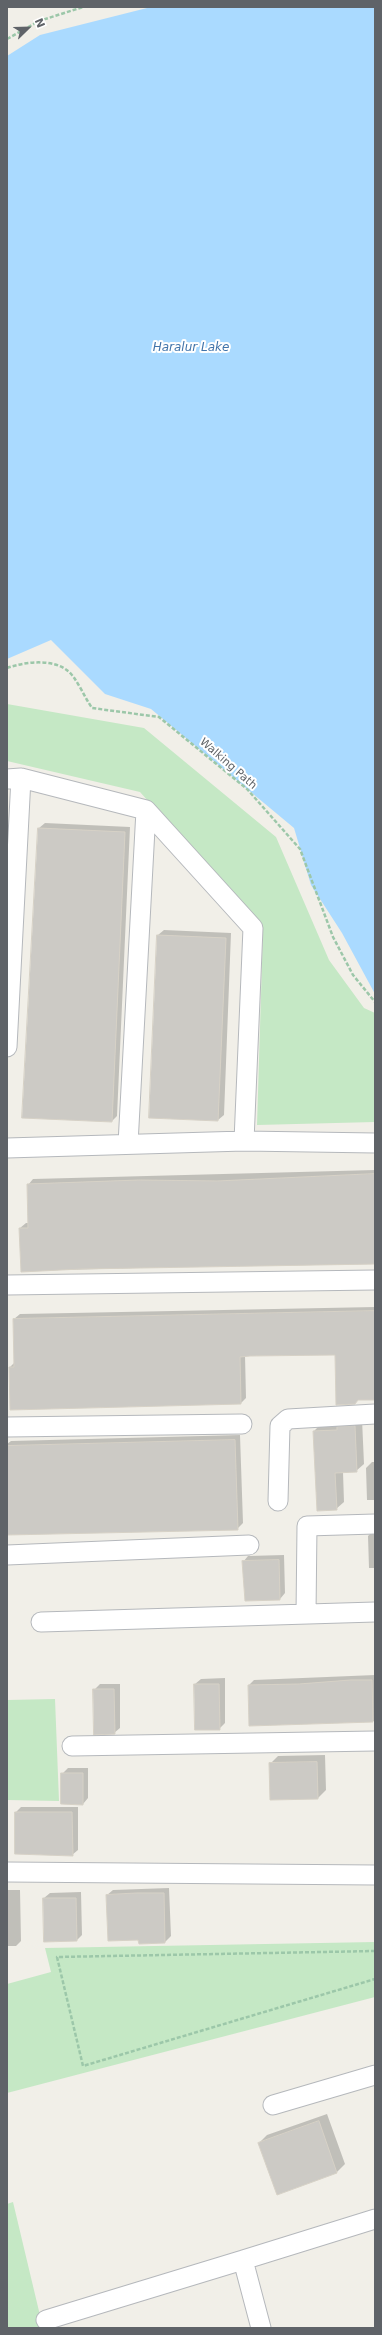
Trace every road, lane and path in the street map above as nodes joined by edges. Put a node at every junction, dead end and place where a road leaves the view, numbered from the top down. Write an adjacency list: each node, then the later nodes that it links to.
1 (83, 7): 2 (path)
2 (7, 39)
3 (7, 668): 6 (path, Walking Path)
4 (14, 778): 5 (street); 7 (street)
5 (146, 810): 8 (street); 9 (street)
6 (375, 1002)
7 (7, 1047)
8 (244, 1141): 9 (street); 10 (street)
9 (128, 1144): 11 (street)
10 (375, 1144)
11 (7, 1148)
12 (375, 1280): 13 (street)
13 (7, 1285)
14 (375, 1414): 17 (street)
15 (242, 1424): 16 (street)
16 (7, 1427)
17 (278, 1501)
18 (375, 1524): 22 (street)
19 (249, 1545): 20 (street)
20 (7, 1555)
21 (375, 1612): 22 (street)
22 (306, 1614): 23 (street)
23 (41, 1622)
24 (375, 1741): 25 (street)
25 (72, 1746)
26 (7, 1872): 27 (street)
27 (375, 1875)
28 (375, 1951): 29 (path)
29 (375, 1979)
30 (375, 2074): 31 (street)
31 (273, 2104)
32 (375, 2219): 33 (street)
33 (243, 2260): 34 (street); 35 (street)
34 (46, 2320)
35 (261, 2328)

